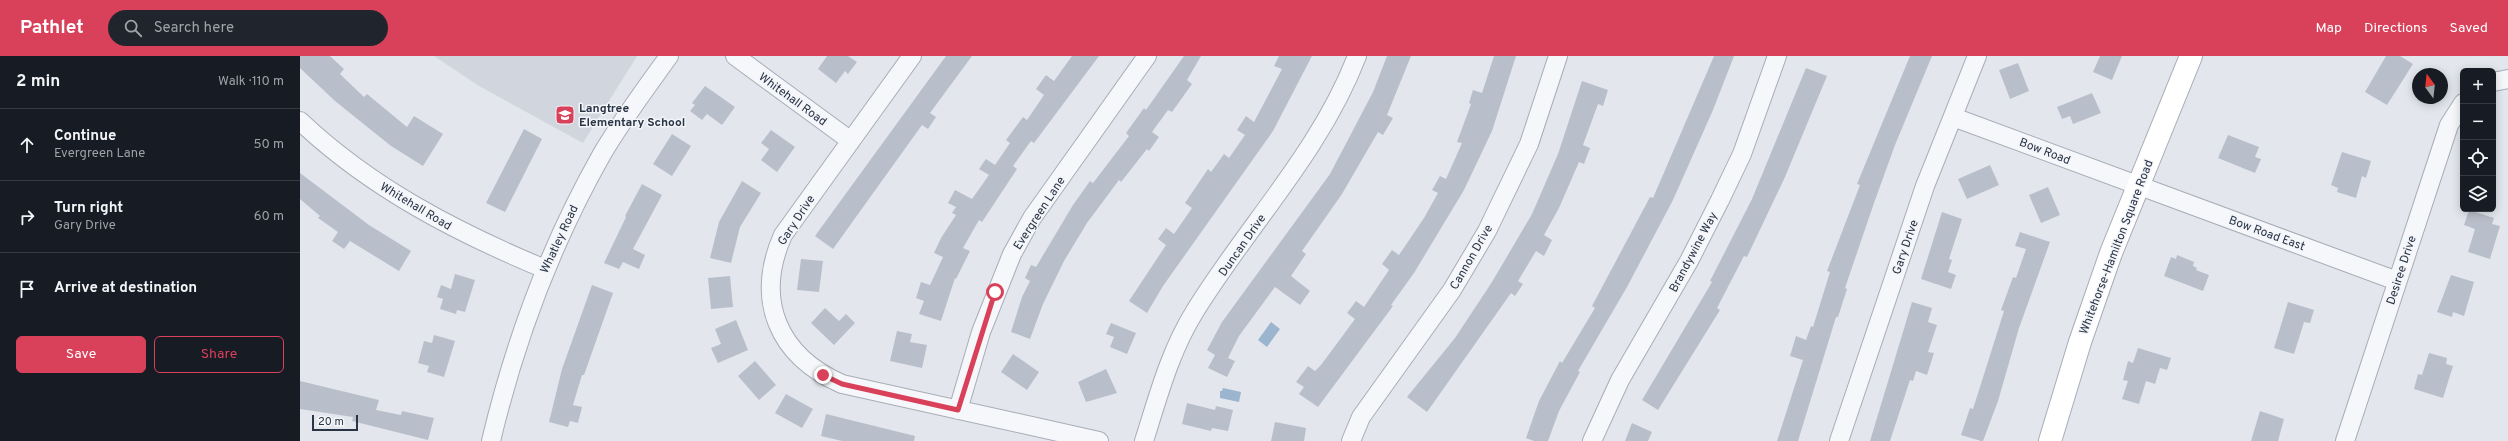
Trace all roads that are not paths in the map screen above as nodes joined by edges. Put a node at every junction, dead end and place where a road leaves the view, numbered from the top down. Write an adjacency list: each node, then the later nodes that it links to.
1 (669, 56): 17 (street, Whatley Road)
2 (735, 56): 15 (street, Whitehall Road)
3 (912, 56): 15 (street, Gary Drive)
4 (1147, 56): 19 (street, Evergreen Lane)
5 (1357, 56): 22 (street, Duncan Drive)
6 (1558, 56): 23 (street, Cannon Drive)
7 (1777, 56): 24 (street, Brandywine Way)
8 (1977, 56): 13 (street, Gary Drive)
9 (2191, 56): 16 (street, Whitehorse-Hamilton Square Road)
10 (2508, 79): 11 (street)
11 (2496, 81)
12 (2462, 104): 18 (street, Desiree Drive)
13 (1953, 117): 16 (street, Bow Road); 25 (street, Gary Drive)
14 (300, 121): 17 (street, Whitehall Road)
15 (851, 142): 19 (street, Gary Drive)
16 (2137, 186): 18 (street, Bow Road East); 26 (street, Whitehorse-Hamilton Square Road)
17 (545, 269): 20 (street, Whatley Road)
18 (2397, 281): 27 (street, Desiree Drive)
19 (958, 410): 21 (street, Gary Drive)
20 (491, 441)
21 (1099, 441)
22 (1144, 441)
23 (1350, 441)
24 (1592, 441)
25 (1839, 441)
26 (2050, 441)
27 (2345, 441)

